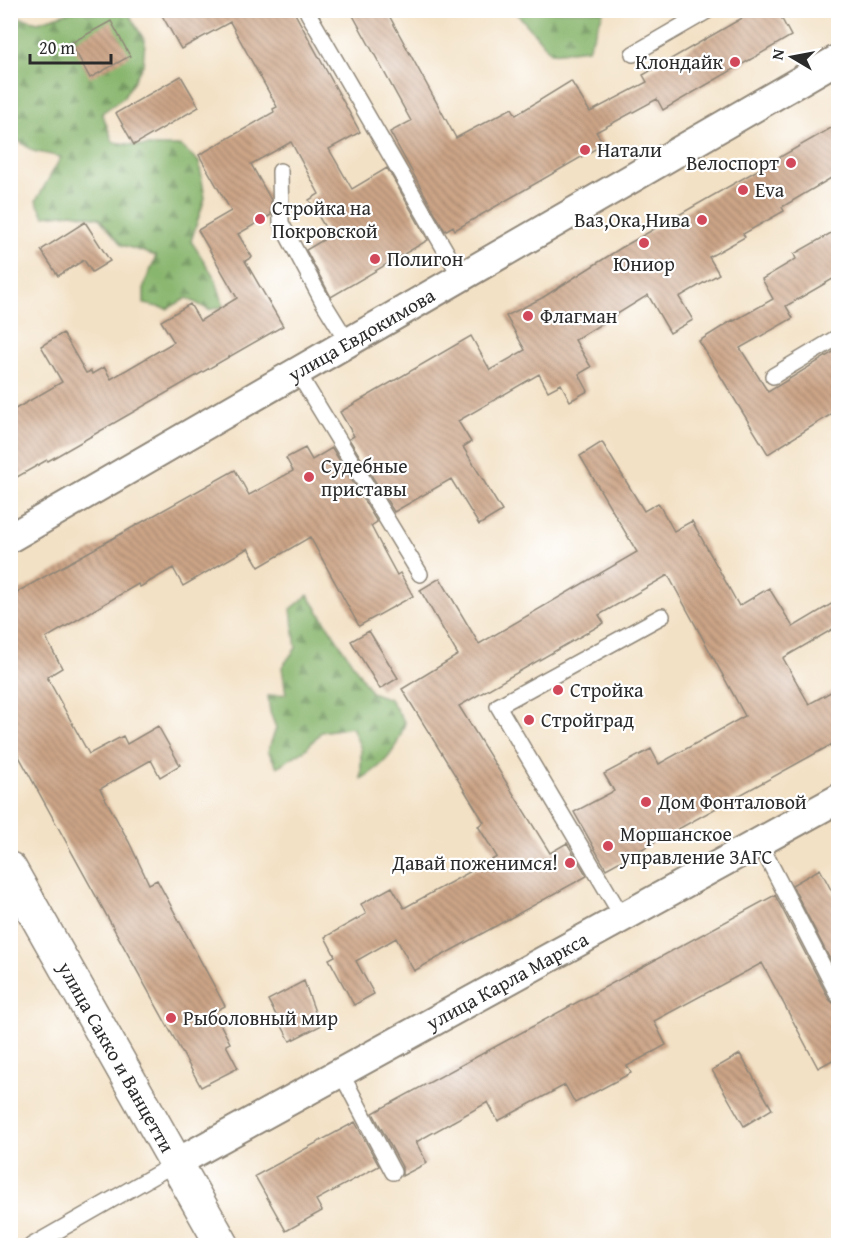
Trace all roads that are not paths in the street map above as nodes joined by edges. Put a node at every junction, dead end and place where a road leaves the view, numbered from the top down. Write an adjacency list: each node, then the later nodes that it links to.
1 (709, 10): 3 (lane)
2 (308, 13): 6 (lane)
3 (633, 54)
4 (838, 59): 6 (street, улица Евдокимова)
5 (280, 171): 8 (lane)
6 (462, 279): 8 (street, улица Евдокимова)
7 (838, 337): 10 (lane)
8 (349, 344): 9 (street, улица Евдокимова)
9 (298, 373): 11 (street, улица Евдокимова); 12 (lane)
10 (773, 376)
11 (10, 538)
12 (420, 574)
13 (662, 616): 17 (lane)
14 (838, 800): 15 (street, улица Карла Маркса)
15 (759, 842): 17 (street, улица Карла Маркса); 18 (lane)
16 (10, 869): 20 (main road, улица Сакко и Ванцетти)
17 (623, 918): 19 (street, улица Карла Маркса)
18 (838, 994)
19 (341, 1072): 20 (street, улица Карла Маркса); 21 (lane)
20 (176, 1163): 22 (lane); 23 (main road, улица Сакко и Ванцетти)
21 (393, 1172)
22 (31, 1245)
23 (223, 1245)

